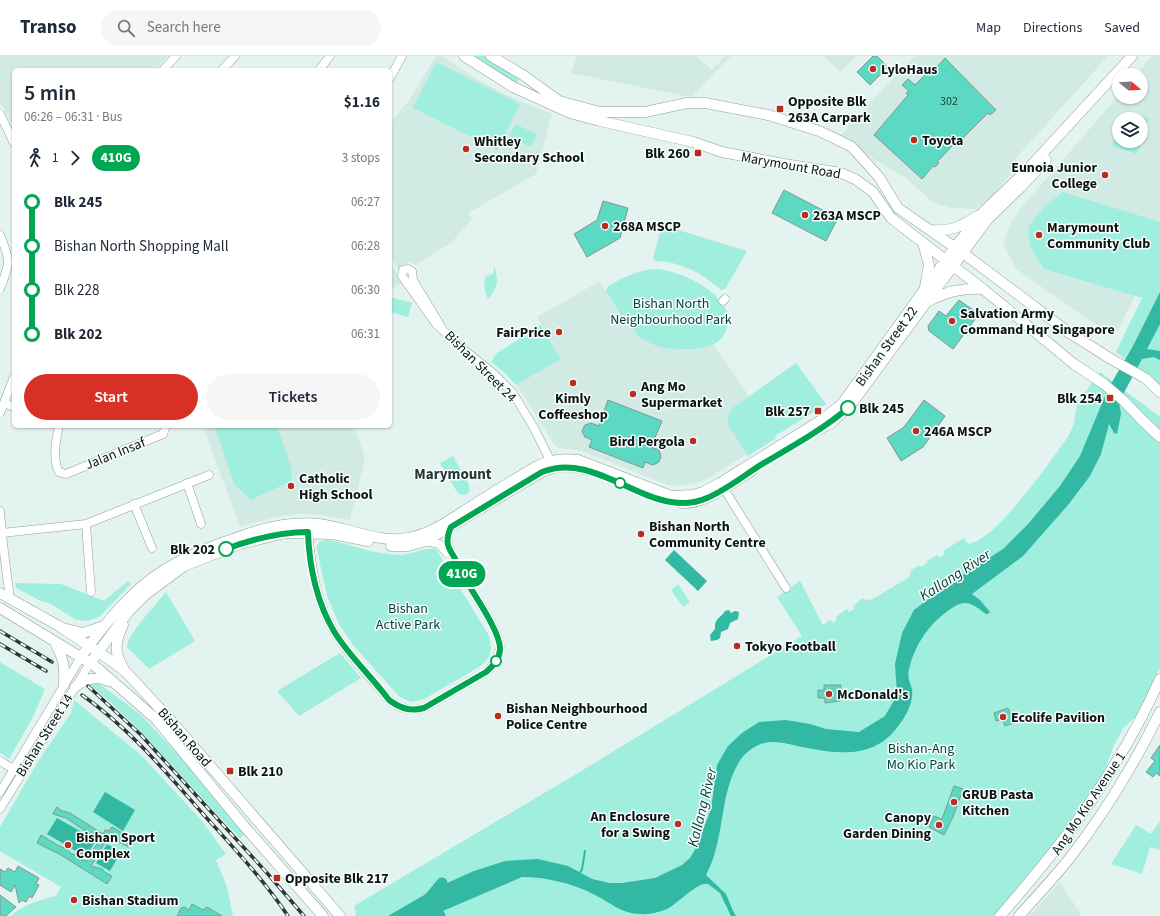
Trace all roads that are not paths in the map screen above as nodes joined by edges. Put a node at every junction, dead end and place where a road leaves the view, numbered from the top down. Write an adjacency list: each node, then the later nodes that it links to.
1 (176, 56): 9 (street)
2 (235, 56): 10 (street)
3 (330, 56): 11 (street)
4 (464, 56): 21 (main road, Marymount Road)
5 (491, 56): 19 (main road, Marymount Road)
6 (1132, 56): 18 (main road)
7 (1140, 56): 12 (main road)
8 (400, 57): 13 (street)
9 (165, 68)
10 (224, 68)
11 (321, 68)
12 (1129, 68)
13 (392, 74)
14 (1112, 88): 22 (main road)
15 (0, 114): 16 (street)
16 (3, 129): 17 (street)
17 (12, 140)
18 (983, 212): 19 (main road); 22 (main road)
19 (930, 230): 22 (main road, Marymount Road)
20 (0, 235): 24 (street)
21 (923, 243): 23 (main road, Marymount Road); 26 (main road)
22 (959, 250): 23 (main road, Bishan Street 22); 29 (main road, Marymount Road)
23 (950, 263): 25 (main road, Marymount Road); 26 (main road, Bishan Street 22)
24 (0, 289)
25 (982, 289): 26 (main road); 35 (main road, Marymount Road)
26 (926, 297): 39 (main road, Bishan Street 22)
27 (442, 328): 27 (street, Bishan Street 24); 36 (street, Bishan Street 24)
28 (12, 382): 30 (street)
29 (1160, 392)
30 (4, 403): 31 (street); 32 (street)
31 (12, 406)
32 (0, 413)
33 (59, 428): 34 (street, Jalan Insaf)
34 (165, 428)
35 (1160, 437)
36 (552, 464): 39 (main road, Bishan Street 22); 44 (main road, Bishan Street 22); 45 (main road, Bishan Street 22)
37 (209, 475): 38 (street)
38 (187, 483): 40 (street); 43 (street)
39 (722, 486): 52 (street)
40 (134, 504): 42 (street); 48 (street)
41 (0, 511): 46 (street)
42 (86, 524): 46 (street); 53 (street)
43 (201, 524)
44 (451, 527): 47 (main road, Bishan Street 22); 51 (street)
45 (308, 528): 47 (main road, Bishan Street 22); 51 (street); 57 (main road, Bishan Street 22); 58 (main road, Bishan Street 22)
46 (2, 533): 49 (street)
47 (426, 541): 51 (street)
48 (152, 548)
49 (4, 556): 50 (street); 55 (street)
50 (0, 568)
51 (460, 571)
52 (786, 588)
53 (90, 592)
54 (0, 593): 55 (main road, Bishan Road)
55 (10, 598): 59 (main road, Bishan Road)
56 (0, 608): 60 (main road, Bishan Road)
57 (129, 611): 62 (main road, Bishan Street 22); 65 (main road)
58 (105, 625): 59 (main road); 61 (main road, Bishan Street 22)
59 (59, 626): 61 (main road, Bishan Road)
60 (54, 641): 63 (main road, Bishan Road); 68 (main road)
61 (89, 646): 62 (main road, Bishan Road); 63 (main road, Bishan Street 22)
62 (98, 652): 64 (main road, Bishan Street 22); 65 (main road, Bishan Road)
63 (81, 657): 64 (main road, Bishan Road); 68 (street, Bishan Street 14)
64 (90, 662): 67 (main road, Bishan Road); 69 (street, Bishan Street 14)
65 (126, 672): 77 (main road, Bishan Road)
66 (1160, 679): 78 (main road, Ang Mo Kio Avenue 1)
67 (115, 683): 69 (main road); 76 (main road, Bishan Road)
68 (64, 684): 73 (street, Bishan Street 14)
69 (75, 686): 72 (street, Bishan Street 14)
70 (1160, 712): 79 (main road, Ang Mo Kio Avenue 1)
71 (0, 761): 73 (street)
72 (23, 769): 73 (street); 75 (street, Bishan Street 14)
73 (13, 770): 74 (street, Bishan Street 14)
74 (0, 792)
75 (0, 809)
76 (323, 916)
77 (340, 916)
78 (1000, 916)
79 (1019, 916)

